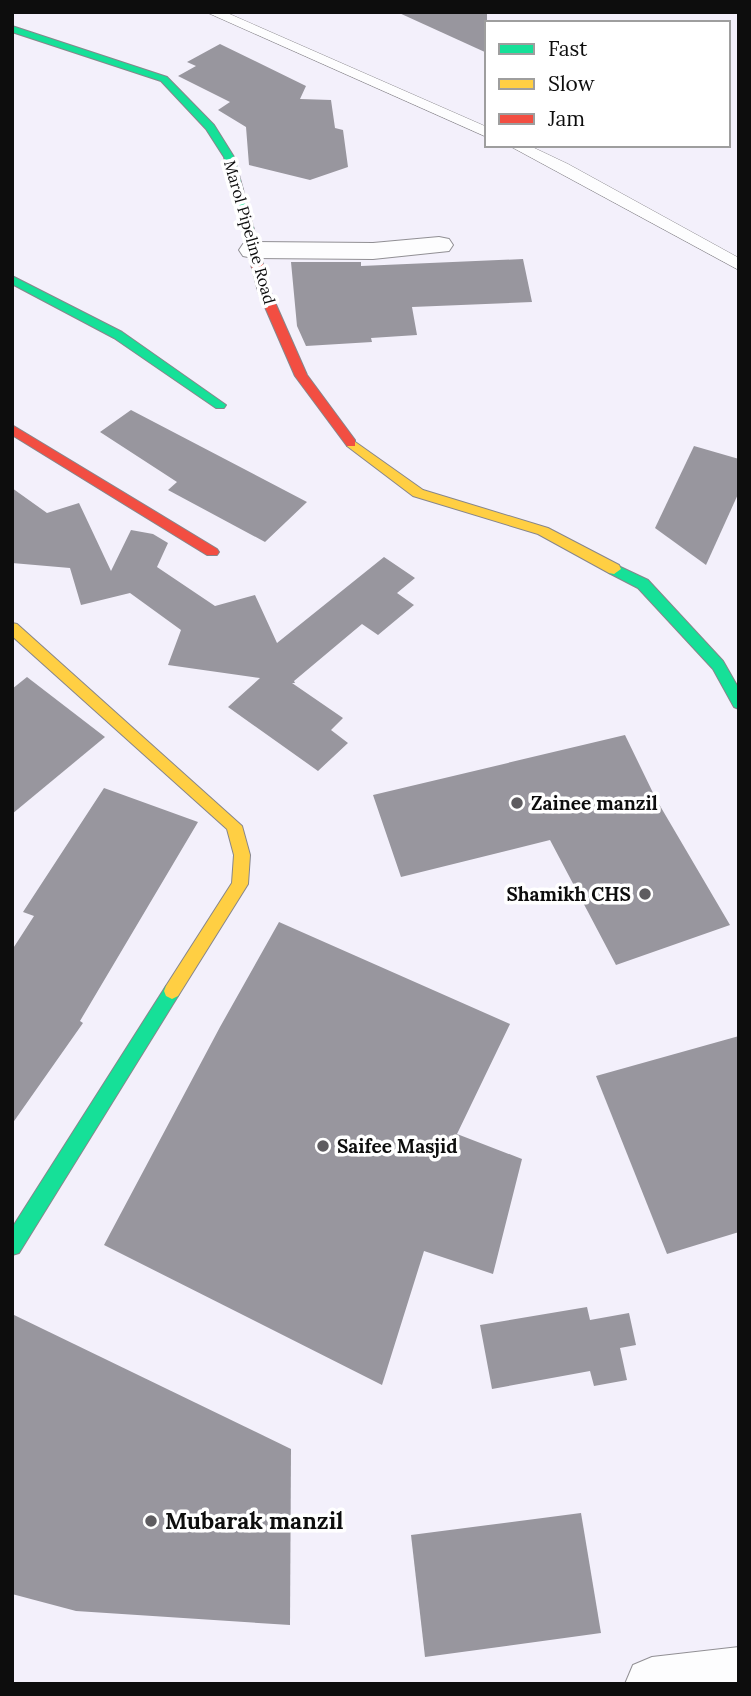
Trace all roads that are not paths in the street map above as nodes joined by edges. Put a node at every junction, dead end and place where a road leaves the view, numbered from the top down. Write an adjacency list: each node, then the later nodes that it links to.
1 (213, 12): 3 (lane)
2 (12, 29): 6 (street, Marol Pipeline Road)
3 (485, 132)
4 (519, 147): 7 (lane)
5 (439, 245): 6 (street)
6 (253, 250): 13 (street, Marol Pipeline Road)
7 (739, 265)
8 (12, 279): 9 (street)
9 (220, 405)
10 (12, 429): 11 (street)
11 (212, 552)
12 (12, 628): 14 (street)
13 (739, 703)
14 (12, 1246)
15 (739, 1674): 16 (street)
16 (652, 1684)

